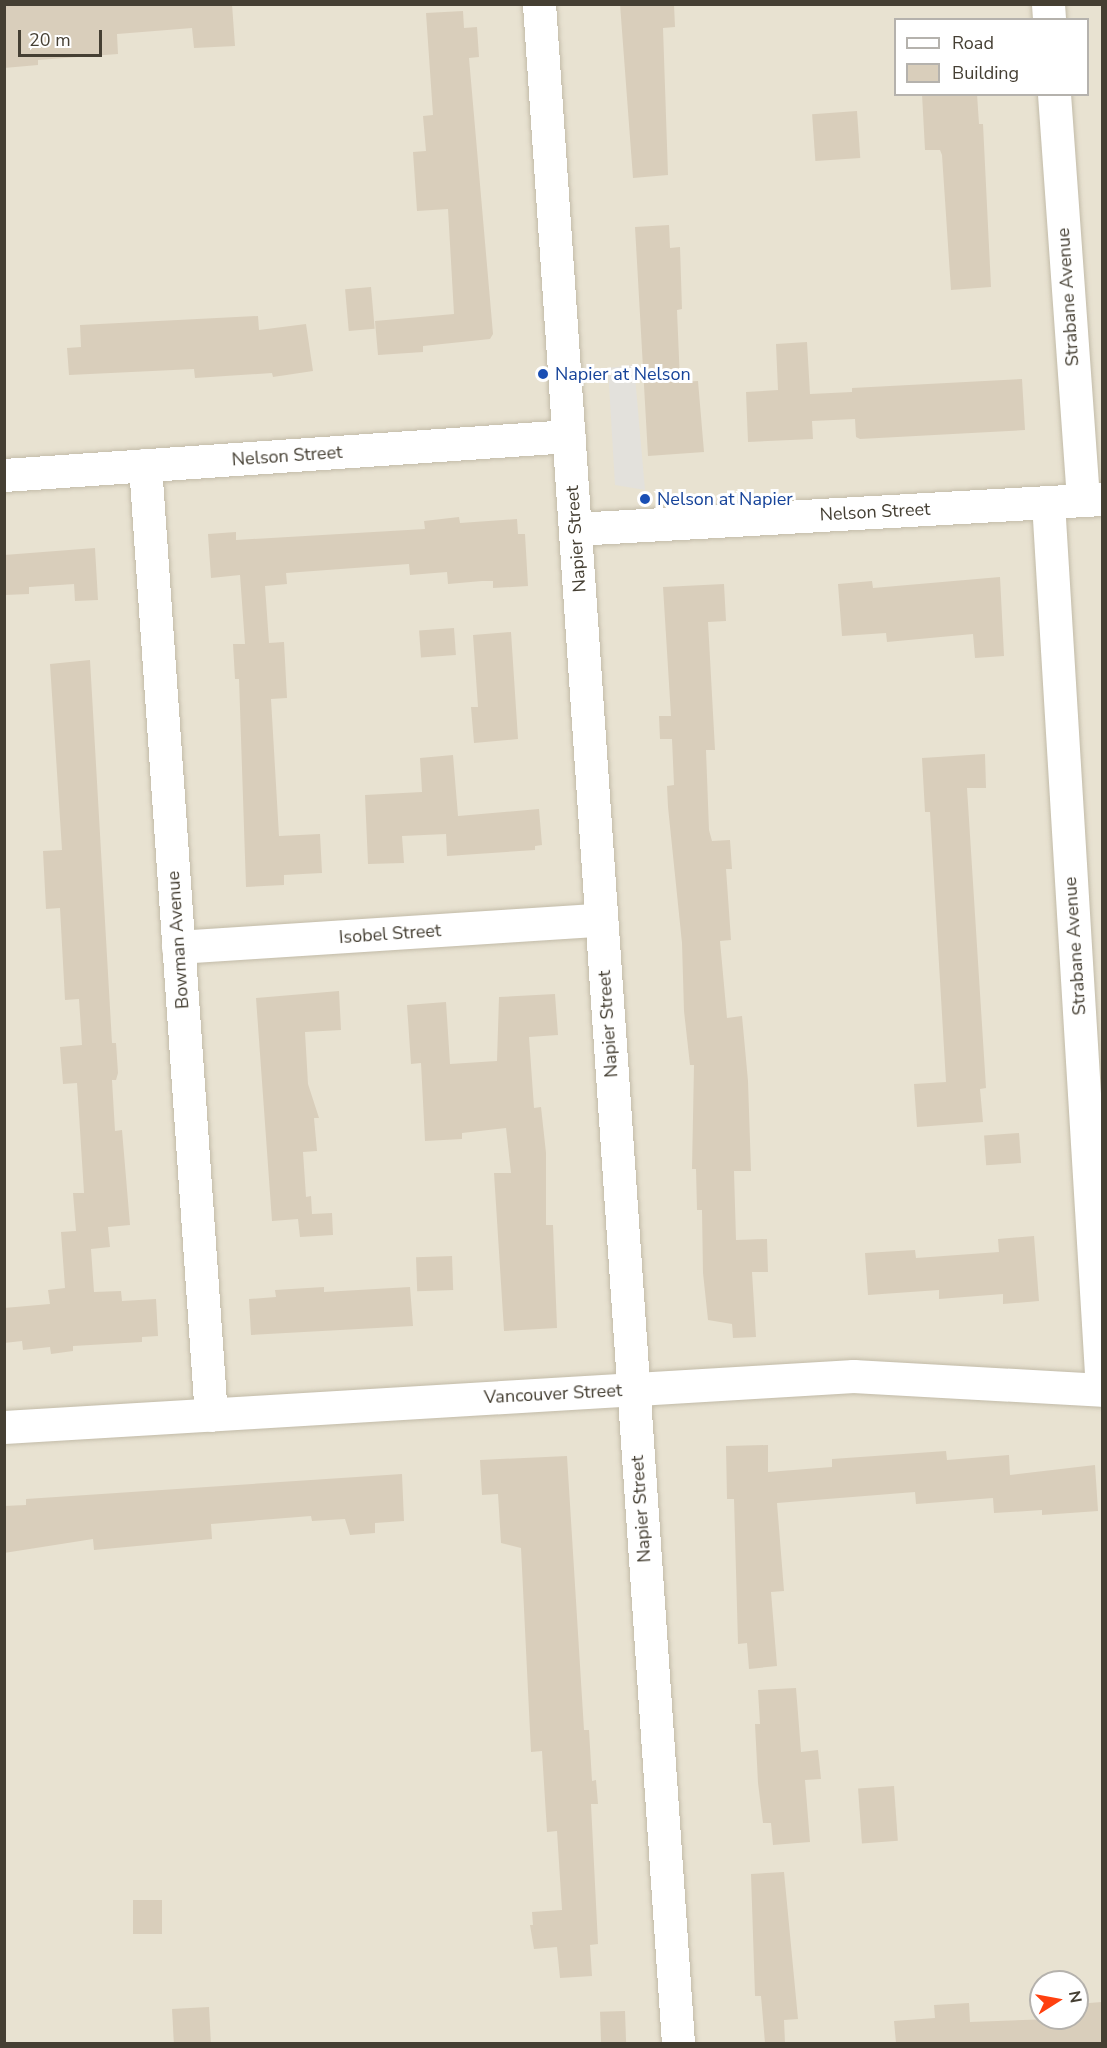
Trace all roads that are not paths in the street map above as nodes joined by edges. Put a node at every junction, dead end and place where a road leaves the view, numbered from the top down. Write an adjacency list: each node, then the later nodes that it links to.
1 (539, 4): 3 (street, Napier Street)
2 (1054, 96): 6 (street, Strabane Avenue)
3 (569, 436): 4 (street, Nelson Street); 8 (street, Napier Street)
4 (145, 465): 5 (street, Nelson Street); 10 (street, Bowman Avenue)
5 (4, 475)
6 (1093, 500): 7 (street, Nelson Street)
7 (1048, 502): 8 (street, Nelson Street); 11 (street, Strabane Avenue)
8 (575, 530): 9 (street, Napier Street)
9 (601, 920): 10 (street, Isobel Street); 12 (street, Napier Street)
10 (178, 947): 13 (street, Bowman Avenue)
11 (1102, 1389): 12 (street, Vancouver Street)
12 (632, 1390): 13 (street, Vancouver Street); 15 (street, Napier Street)
13 (211, 1415): 14 (street, Vancouver Street)
14 (4, 1427)
15 (678, 2043)

